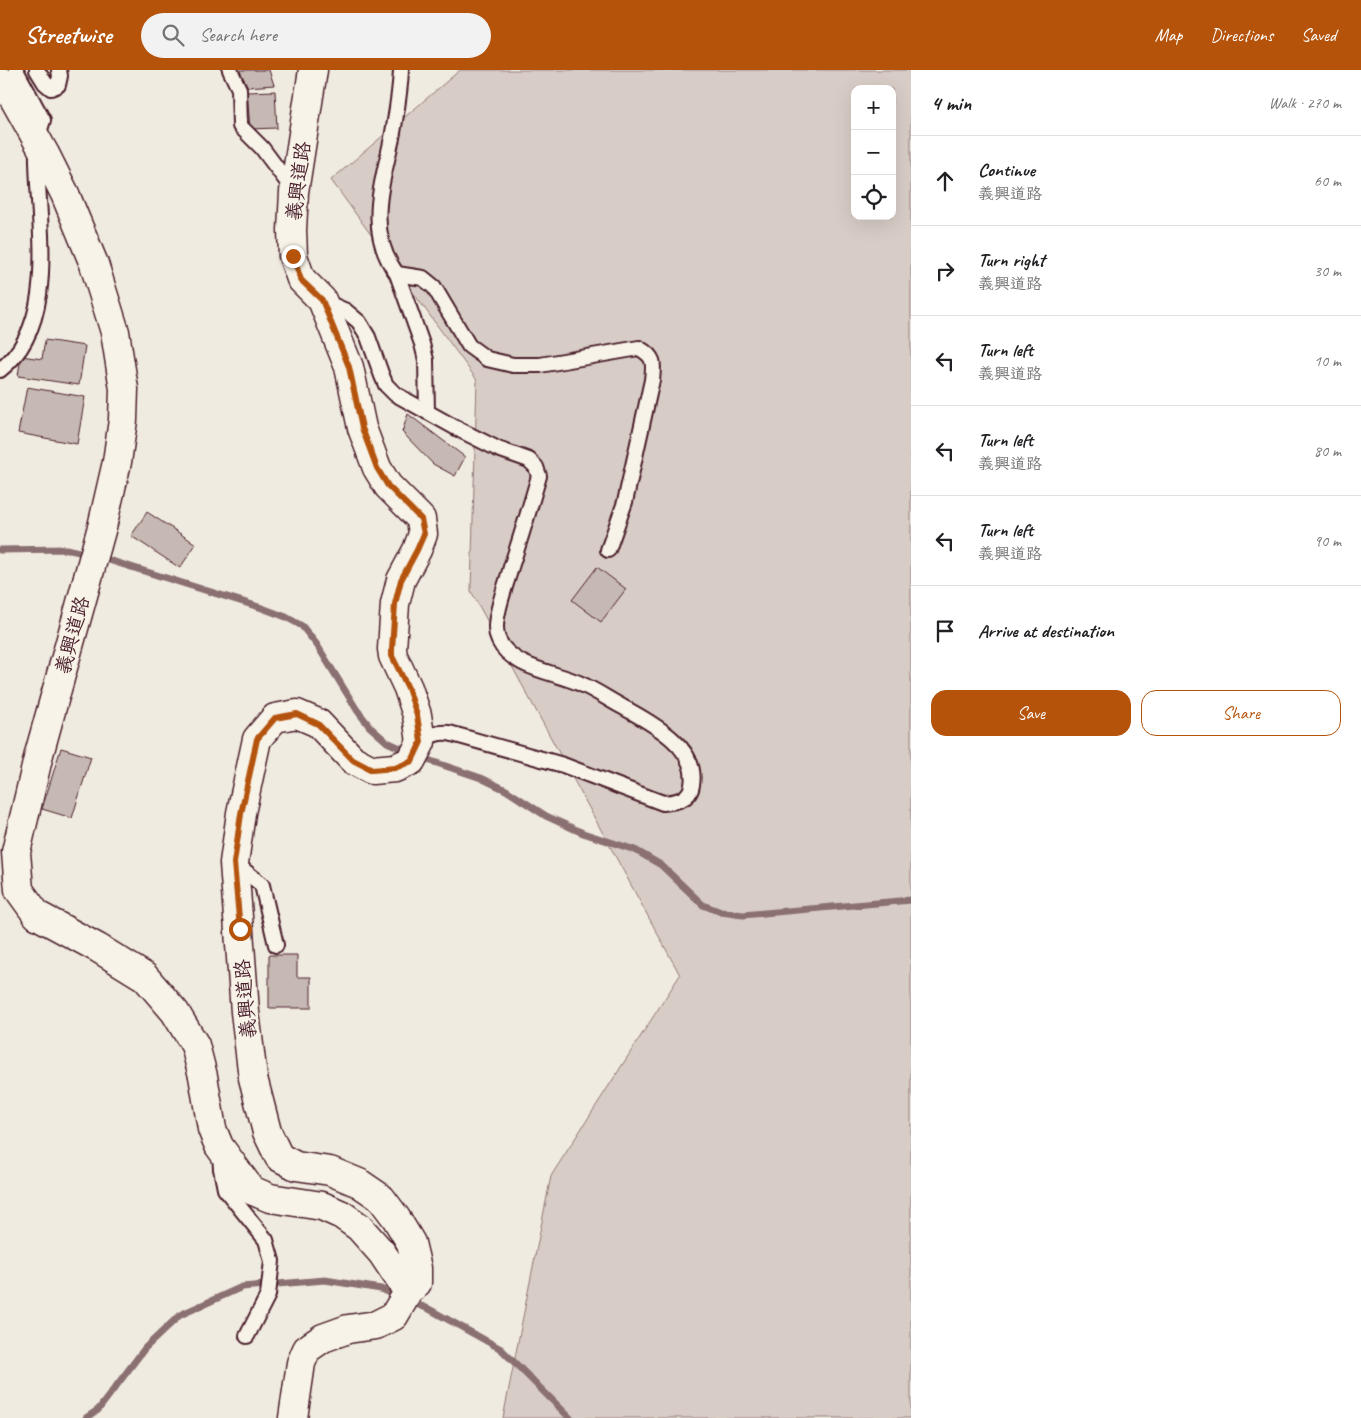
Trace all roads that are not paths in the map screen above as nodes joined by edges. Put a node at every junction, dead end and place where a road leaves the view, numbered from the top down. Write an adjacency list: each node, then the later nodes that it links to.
1 (16, 70): 8 (lane)
2 (37, 70): 3 (lane)
3 (59, 70)
4 (230, 70): 9 (lane)
5 (313, 70): 9 (street, 義興道路)
6 (401, 70): 10 (lane)
7 (0, 81): 8 (street, 義興道路)
8 (37, 140): 12 (lane); 18 (street, 義興道路)
9 (294, 192): 11 (street, 義興道路)
10 (397, 274): 13 (lane); 14 (lane)
11 (322, 300): 13 (lane); 15 (street, 義興道路)
12 (0, 370)
13 (427, 412): 15 (lane)
14 (608, 550)
15 (421, 742): 16 (street, 義興道路)
16 (234, 863): 17 (lane); 19 (street, 義興道路)
17 (276, 945)
18 (219, 1146): 19 (street, 義興道路); 20 (lane)
19 (408, 1292): 21 (street, 義興道路)
20 (247, 1336)
21 (293, 1418)

